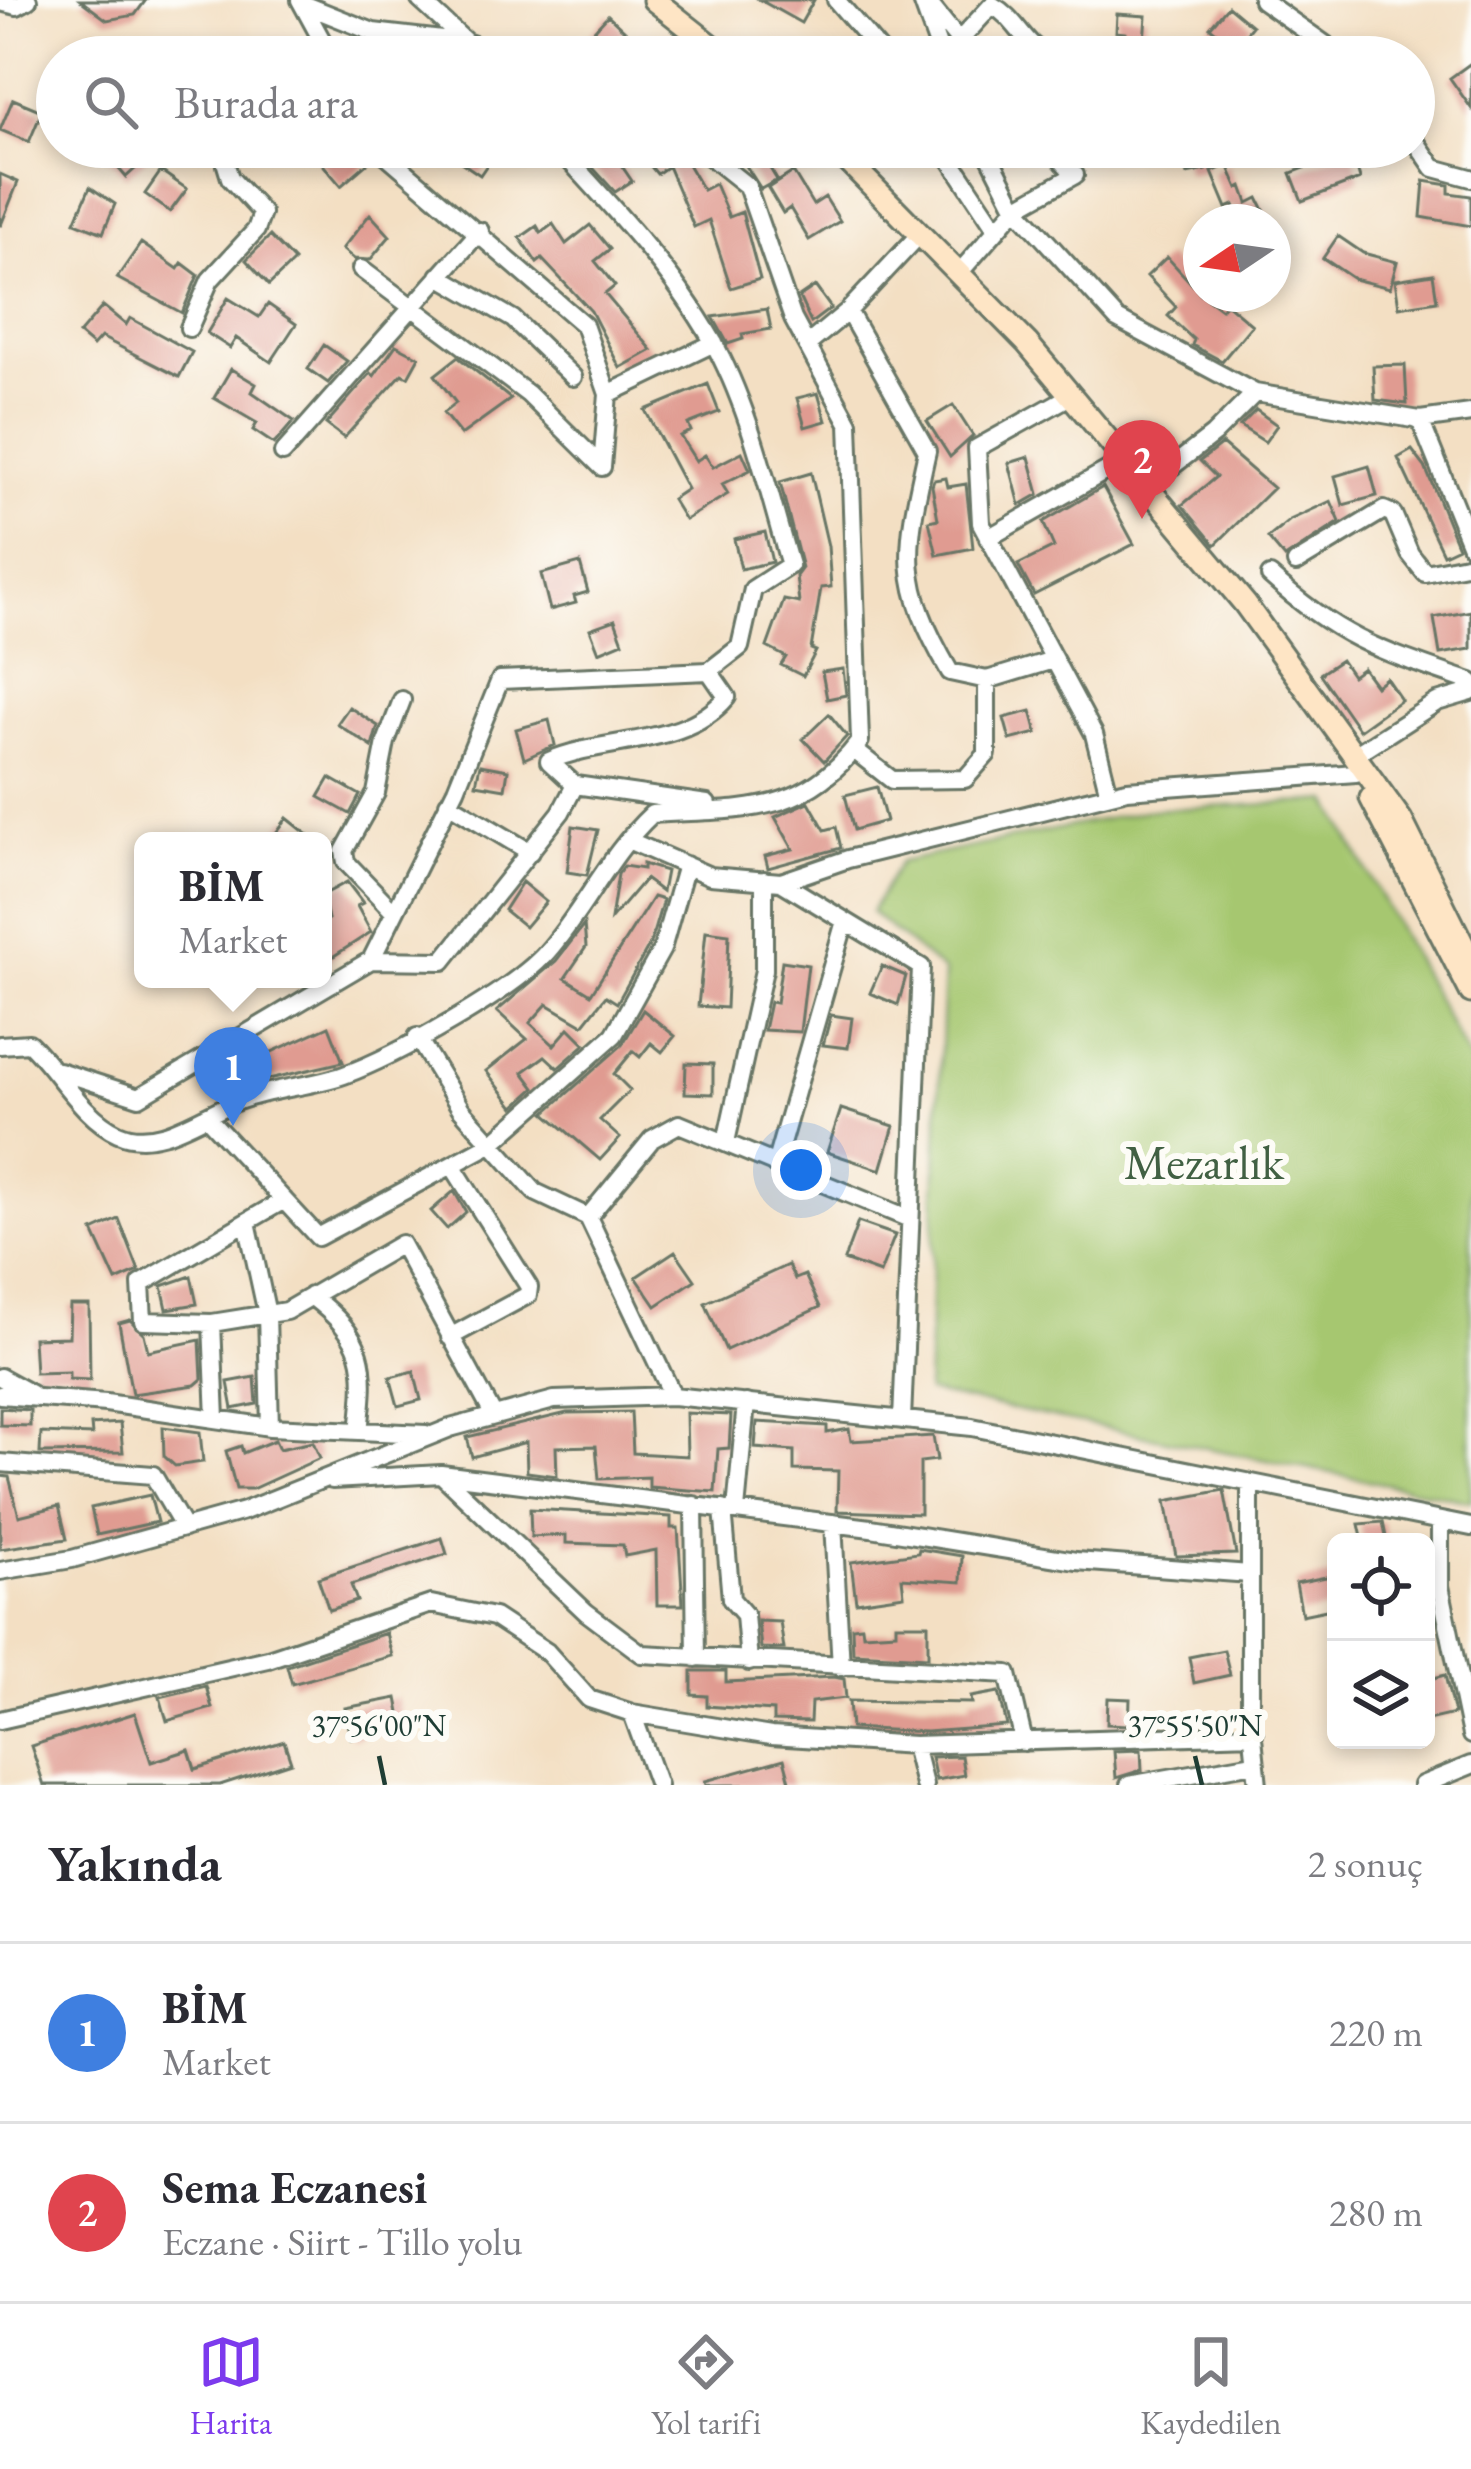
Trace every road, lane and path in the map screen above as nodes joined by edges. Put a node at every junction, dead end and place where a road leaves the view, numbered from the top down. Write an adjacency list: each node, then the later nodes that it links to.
1 (28, 0): 6 (street)
2 (420, 0): 11 (street)
3 (836, 0): 13 (street)
4 (924, 0): 14 (street); 15 (street)
5 (1262, 0): 18 (street)
6 (0, 2)
7 (302, 2): 9 (street); 10 (street)
8 (669, 4): 12 (main road)
9 (320, 36)
10 (395, 36)
11 (458, 36)
12 (703, 36)
13 (867, 36)
14 (935, 36)
15 (955, 36)
16 (963, 36): 17 (street)
17 (1021, 36)
18 (1313, 36)
19 (227, 168): 38 (street)
20 (403, 168): 30 (street)
21 (576, 168): 39 (street)
22 (724, 168): 40 (street)
23 (855, 168): 32 (main road)
24 (956, 168): 31 (street)
25 (996, 168): 29 (street)
26 (1069, 168): 29 (street)
27 (1434, 168): 28 (street)
28 (1471, 178)
29 (1016, 208): 31 (street); 42 (street)
30 (480, 230): 35 (street); 43 (street)
31 (997, 230): 34 (street)
32 (920, 234): 34 (main road); 37 (street)
33 (361, 269): 36 (street)
34 (958, 273): 44 (main road)
35 (439, 276): 36 (street); 41 (street)
36 (412, 307): 43 (street); 47 (street)
37 (848, 310): 40 (street); 57 (street)
38 (189, 328)
39 (713, 343): 43 (street); 56 (street)
40 (808, 345): 61 (street)
41 (573, 377)
42 (1255, 393): 46 (street); 49 (street)
43 (608, 394)
44 (1072, 395): 48 (main road); 50 (street)
45 (1471, 413): 46 (street)
46 (1420, 420): 51 (street)
47 (283, 453)
48 (1127, 460): 49 (main road); 50 (street)
49 (1148, 484): 62 (main road)
50 (988, 538): 55 (street)
51 (1471, 546)
52 (1296, 563): 53 (street)
53 (1471, 564)
54 (1270, 576): 58 (street)
55 (1053, 660): 57 (street); 64 (street)
56 (709, 671): 63 (street); 65 (street)
57 (987, 680): 61 (street)
58 (1471, 682)
59 (1471, 692): 62 (street)
60 (402, 700): 71 (street)
61 (854, 749): 66 (street)
62 (1354, 765): 64 (street); 74 (main road)
63 (575, 785): 66 (street); 68 (street)
64 (1109, 794): 70 (street)
65 (448, 803): 68 (street); 71 (street)
66 (754, 811): 67 (street)
67 (630, 841): 69 (street); 77 (street)
68 (530, 852): 73 (street)
69 (686, 865): 70 (street); 82 (street)
70 (773, 881): 72 (street); 81 (street)
71 (394, 912): 73 (street)
72 (845, 921): 84 (street); 87 (street)
73 (371, 961): 75 (street)
74 (1470, 979)
75 (332, 984)
76 (325, 988): 79 (street)
77 (417, 1037): 80 (street); 82 (street)
78 (0, 1045): 79 (street)
79 (59, 1071): 80 (street)
80 (206, 1116): 85 (street)
81 (726, 1142): 84 (street); 86 (street)
82 (491, 1144): 83 (street); 86 (street)
83 (452, 1165): 85 (street); 92 (street)
84 (775, 1165): 87 (street)
85 (284, 1200): 88 (street)
86 (588, 1217): 95 (street)
87 (910, 1219): 100 (street)
88 (247, 1222): 90 (street); 91 (street)
89 (311, 1296): 90 (street); 92 (street); 102 (street)
90 (267, 1314): 91 (street); 101 (street)
91 (212, 1323): 99 (street)
92 (450, 1337): 98 (street)
93 (0, 1377): 96 (street)
94 (0, 1395): 96 (street)
95 (673, 1396): 97 (street); 98 (street)
96 (37, 1398): 99 (street)
97 (746, 1403): 100 (street); 109 (street)
98 (494, 1416): 103 (street)
99 (216, 1419): 101 (street)
100 (902, 1420): 107 (street)
101 (270, 1427): 102 (street)
102 (359, 1431): 103 (street)
103 (433, 1435): 106 (street)
104 (0, 1463): 113 (street)
105 (441, 1474): 106 (street); 108 (street); 116 (street)
106 (319, 1480): 113 (street)
107 (1250, 1485): 110 (street); 115 (street)
108 (694, 1505): 109 (street); 116 (street)
109 (730, 1510): 111 (street); 117 (street)
110 (1440, 1521): 112 (street); 122 (street)
111 (832, 1523): 115 (street); 118 (street)
112 (1471, 1527)
113 (184, 1528): 114 (street)
114 (0, 1571)
115 (1250, 1574): 121 (street)
116 (696, 1658): 117 (street)
117 (749, 1662): 118 (street)
118 (841, 1666): 123 (street)
119 (632, 1713): 120 (street); 124 (street); 127 (street)
120 (0, 1720)
121 (1254, 1734): 123 (street); 125 (street)
122 (1471, 1735)
123 (1024, 1742): 124 (street)
124 (914, 1745): 128 (street)
125 (1254, 1763): 129 (street); 130 (street)
126 (1471, 1765): 131 (street)
127 (658, 1785)
128 (923, 1785)
129 (1129, 1785)
130 (1258, 1785)
131 (1422, 1785)

